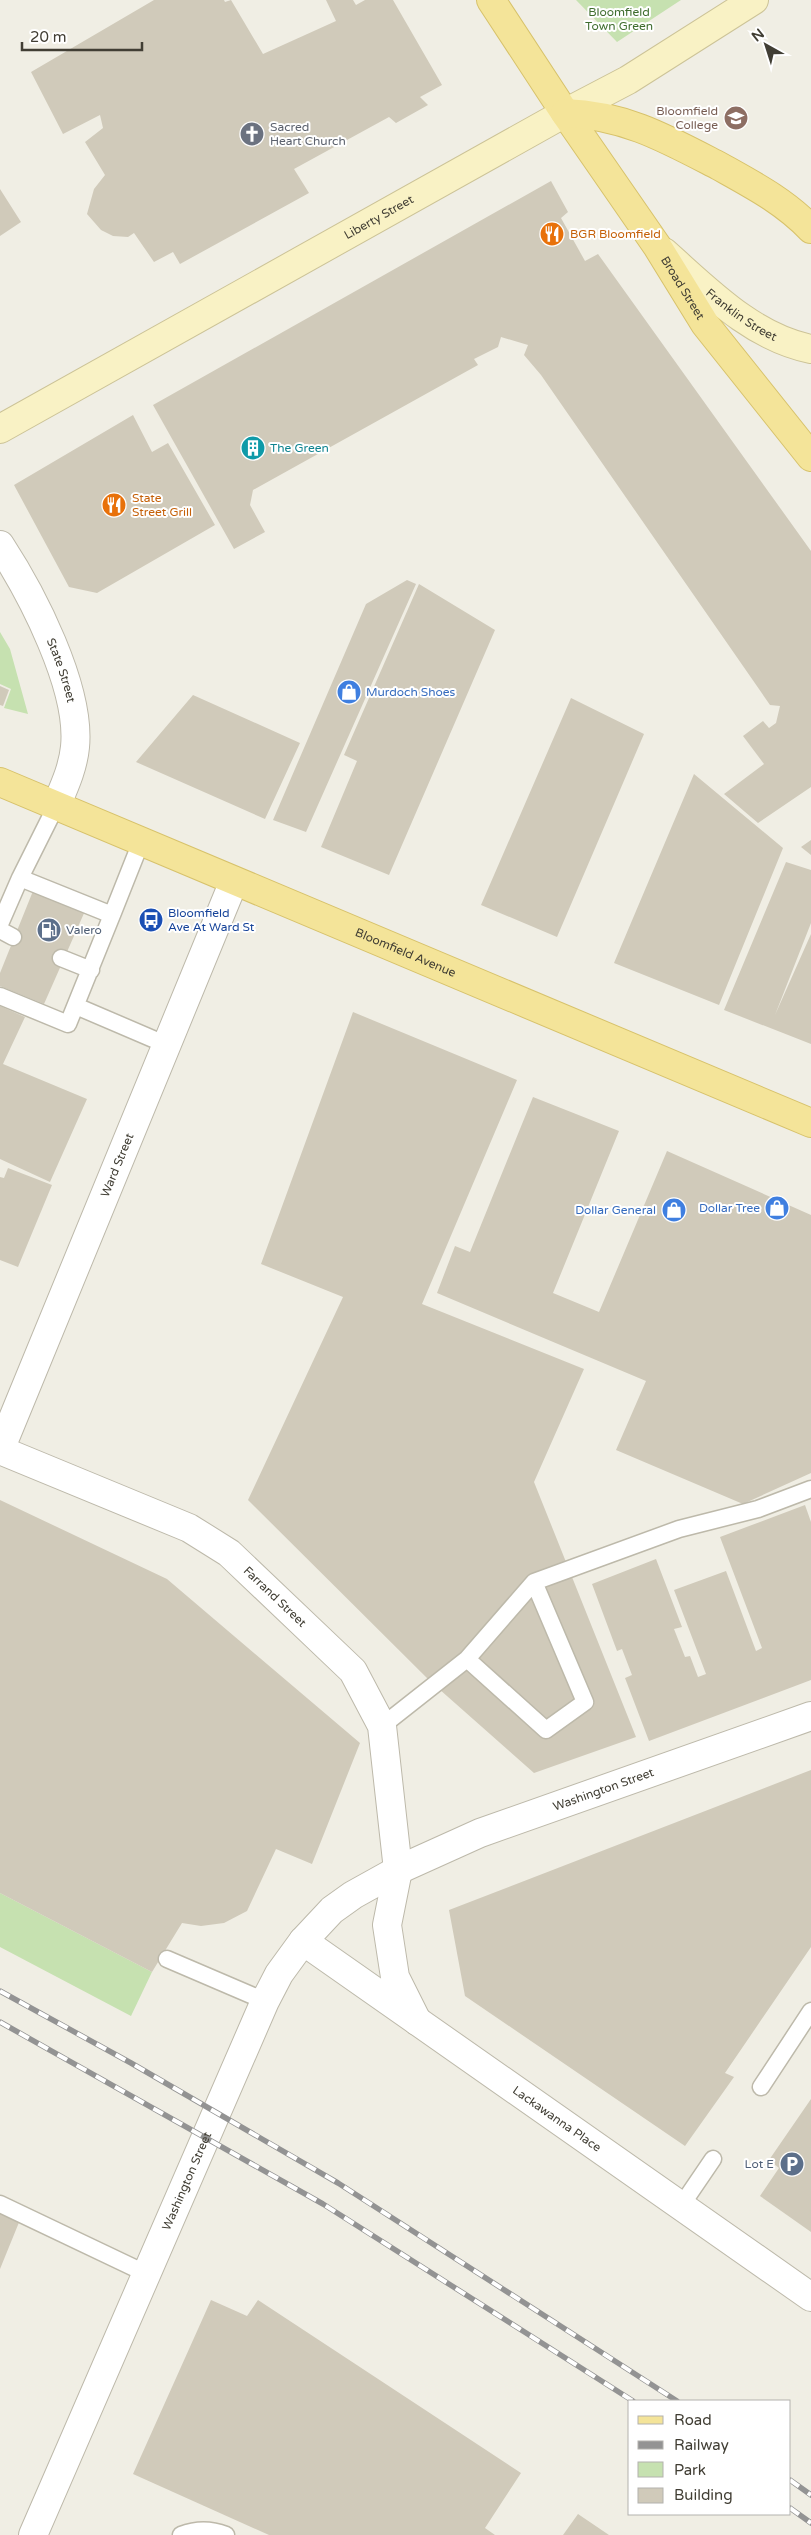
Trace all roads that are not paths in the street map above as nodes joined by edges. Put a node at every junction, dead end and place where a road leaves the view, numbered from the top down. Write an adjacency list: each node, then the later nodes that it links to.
1 (491, 0): 3 (main road, Broad Street)
2 (754, 0): 3 (street, Liberty Street)
3 (565, 113): 4 (main road); 7 (main road, Broad Street); 9 (street, Liberty Street)
4 (774, 196): 5 (street); 6 (main road)
5 (811, 215)
6 (811, 228)
7 (657, 246): 8 (street, Franklin Street); 10 (main road, Broad Street)
8 (811, 350)
9 (0, 429)
10 (811, 457)
11 (0, 545): 13 (street, State Street)
12 (0, 782): 13 (main road, Bloomfield Avenue)
13 (56, 806): 14 (main road, Bloomfield Avenue); 15 (lane)
14 (142, 842): 16 (main road, Bloomfield Avenue); 17 (lane)
15 (20, 878): 17 (lane); 18 (lane)
16 (234, 881): 23 (street, Ward Street); 24 (main road, Bloomfield Avenue)
17 (112, 915): 20 (lane)
18 (0, 924)
19 (61, 958): 20 (lane)
20 (91, 970): 22 (lane)
21 (0, 996): 22 (lane)
22 (76, 1006): 23 (lane)
23 (167, 1045): 25 (street, Ward Street)
24 (811, 1123)
25 (0, 1450): 30 (street, Farrand Street)
26 (811, 1489): 27 (lane)
27 (534, 1582): 28 (lane); 28 (lane)
28 (467, 1658): 30 (lane)
29 (811, 1716): 31 (street, Washington Street)
30 (382, 1726): 31 (street, Farrand Street)
31 (398, 1870): 32 (street, Washington Street); 36 (street)
32 (303, 1941): 34 (street, Washington Street); 36 (street, Lackawanna Place)
33 (167, 1959): 34 (lane)
34 (265, 2001): 41 (street, Washington Street)
35 (811, 2011): 37 (lane)
36 (417, 2021): 40 (street, Lackawanna Place)
37 (761, 2087)
38 (713, 2159): 40 (lane)
39 (0, 2204): 41 (lane)
40 (681, 2206): 42 (street, Lackawanna Place)
41 (145, 2273): 43 (street, Washington Street)
42 (811, 2297)
43 (33, 2535)
44 (181, 2535): 45 (lane)
45 (226, 2535)

